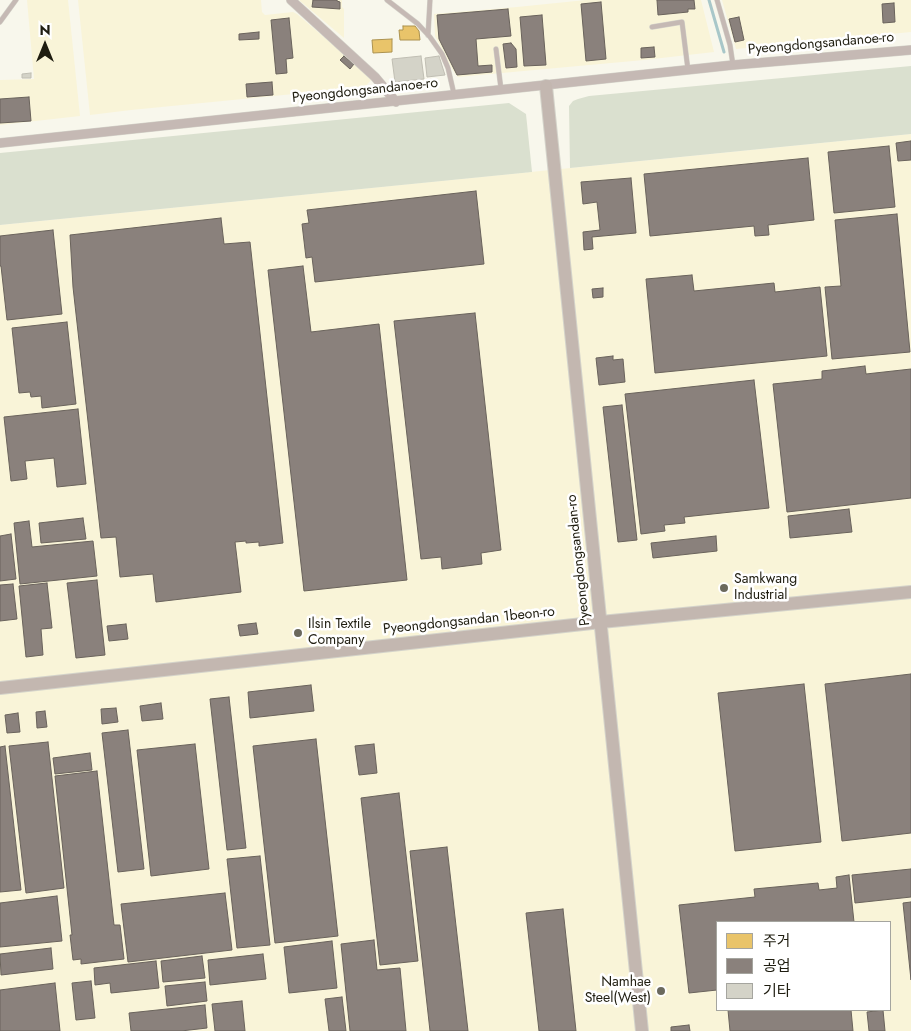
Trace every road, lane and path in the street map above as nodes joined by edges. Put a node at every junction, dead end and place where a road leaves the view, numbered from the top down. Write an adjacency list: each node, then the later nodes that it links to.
1 (16, 0): 6 (lane)
2 (291, 0): 16 (street)
3 (387, 0): 8 (lane)
4 (430, 0): 8 (lane)
5 (717, 0): 11 (lane, Pyeongdongsandanoe-ro)
6 (0, 22)
7 (652, 27): 12 (lane)
8 (428, 35): 15 (lane)
9 (496, 50): 14 (lane)
10 (911, 50): 11 (street, Pyeongdongsandanoe-ro)
11 (733, 65): 12 (street, Pyeongdongsandanoe-ro)
12 (688, 70): 13 (street, Pyeongdongsandanoe-ro)
13 (546, 86): 14 (street, Pyeongdongsandanoe-ro); 19 (street, Pyeongdongsandan-ro)
14 (501, 91): 15 (street, Pyeongdongsandanoe-ro)
15 (455, 96): 16 (street, Pyeongdongsandanoe-ro)
16 (396, 102): 17 (street, Pyeongdongsandanoe-ro)
17 (0, 143)
18 (911, 592): 19 (street, Pyeongdongsandan 1beon-ro)
19 (601, 622): 20 (street, Pyeongdongsandan 1beon-ro); 21 (street, Pyeongdongsandan-ro)
20 (0, 688)
21 (642, 1031)

